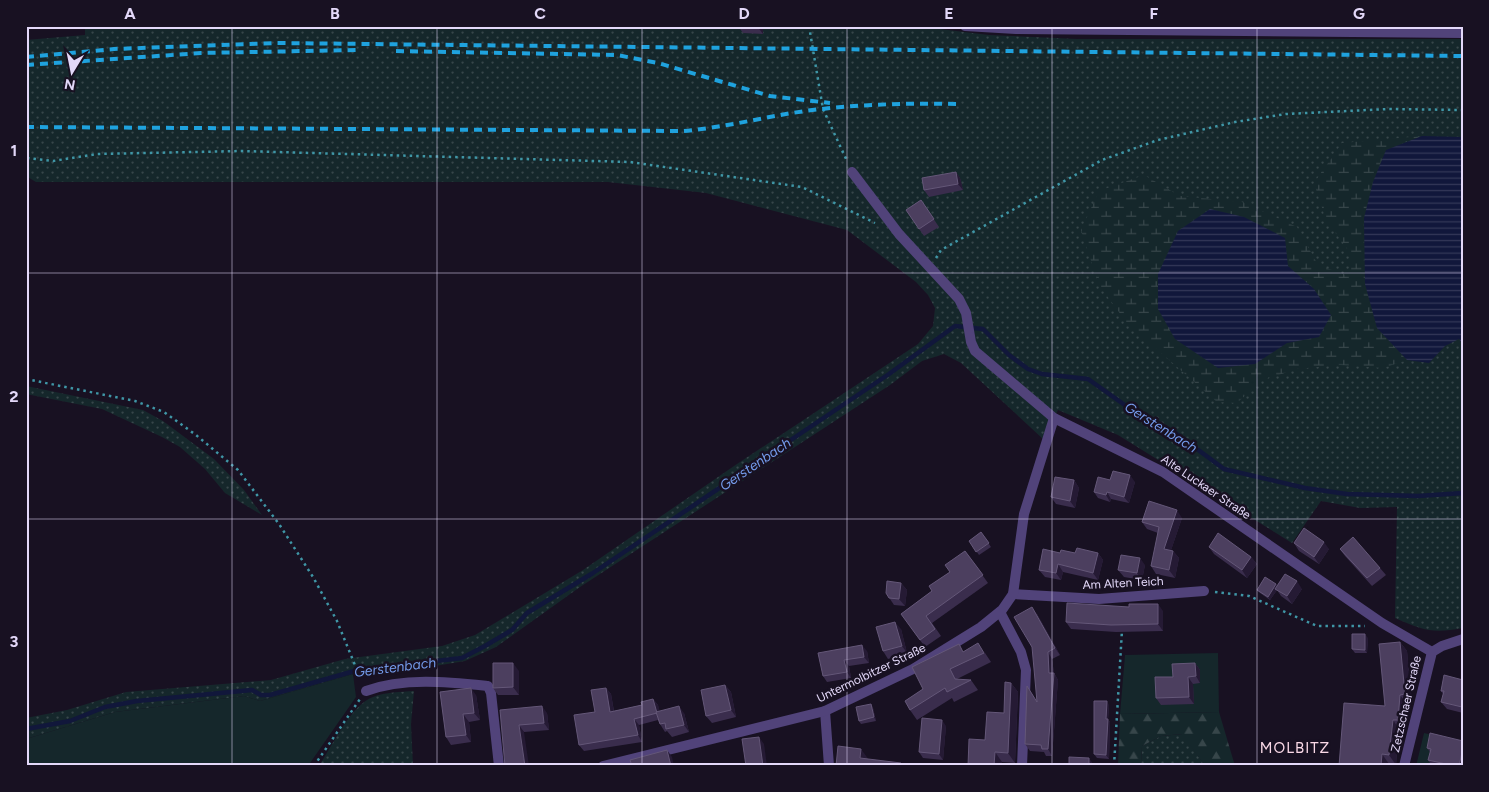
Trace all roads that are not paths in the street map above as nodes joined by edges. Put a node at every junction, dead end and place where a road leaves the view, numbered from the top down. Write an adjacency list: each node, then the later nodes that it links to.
1 (965, 26): 2 (street)
2 (1463, 33)
3 (852, 172): 4 (street, Alte Luckaer Straße)
4 (1054, 418): 6 (street, Untermolbitzer Straße); 9 (street, Alte Luckaer Straße)
5 (1204, 591): 6 (street, Am Alten Teich)
6 (1013, 594): 7 (street, Untermolbitzer Straße)
7 (1000, 612): 11 (street, Untermolbitzer Straße); 15 (street)
8 (1463, 639): 9 (street, Zetzschaer Straße)
9 (1432, 652): 16 (street, Zetzschaer Straße)
10 (366, 691): 12 (street)
11 (825, 711): 13 (street, Untermolbitzer Straße); 14 (street)
12 (499, 766)
13 (603, 766)
14 (830, 766)
15 (1022, 766)
16 (1404, 766)

